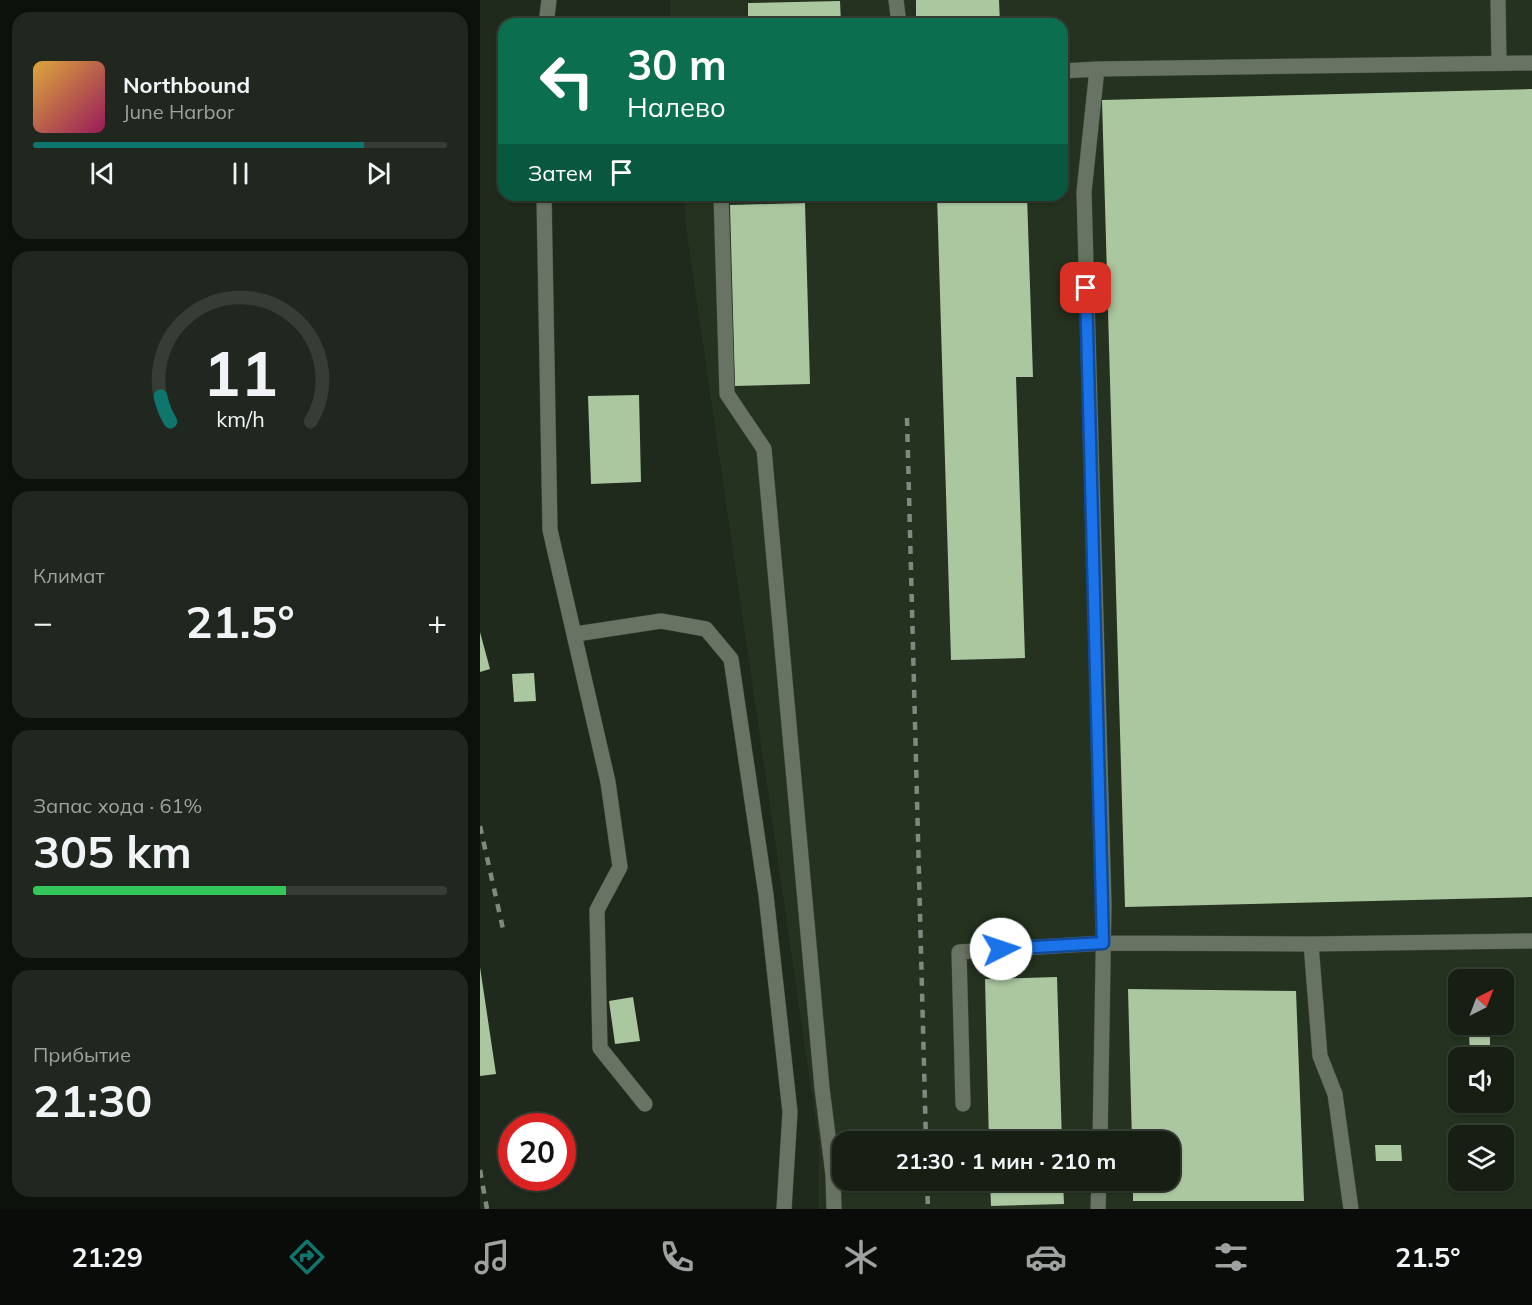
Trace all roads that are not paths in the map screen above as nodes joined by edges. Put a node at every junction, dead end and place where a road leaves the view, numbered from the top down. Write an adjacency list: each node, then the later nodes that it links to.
1 (549, 0): 4 (lane)
2 (896, 0): 5 (lane)
3 (1498, 0): 6 (lane)
4 (547, 18)
5 (898, 18)
6 (1499, 62): 7 (lane); 8 (lane)
7 (1532, 63)
8 (1097, 69): 9 (lane); 14 (lane)
9 (1068, 71)
10 (544, 201): 12 (lane)
11 (721, 201): 21 (lane)
12 (576, 634): 16 (lane); 20 (lane)
13 (1532, 940): 15 (lane)
14 (1103, 943): 15 (lane); 17 (lane); 18 (lane)
15 (1311, 945): 23 (lane)
16 (645, 1104)
17 (963, 1104)
18 (1100, 1131)
19 (1099, 1191): 22 (lane)
20 (784, 1209)
21 (834, 1209)
22 (1098, 1209)
23 (1351, 1209)

